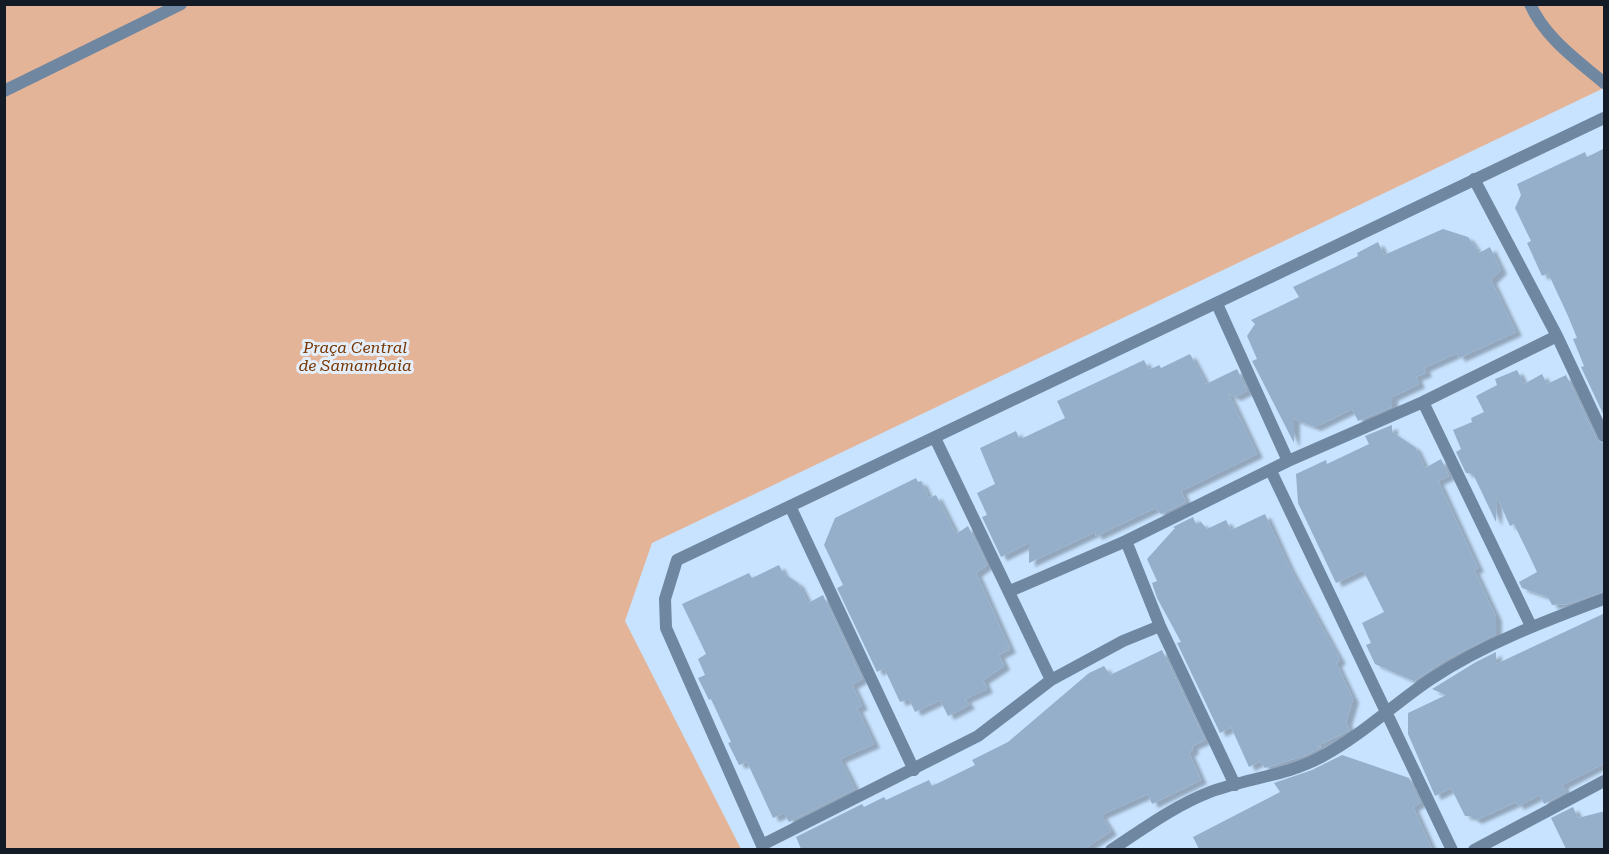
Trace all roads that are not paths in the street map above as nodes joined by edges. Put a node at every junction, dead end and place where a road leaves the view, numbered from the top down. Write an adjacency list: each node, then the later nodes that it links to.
1 (1530, 4): 3 (street)
2 (181, 5): 4 (street)
3 (1605, 83)
4 (4, 91)
5 (1605, 118): 6 (street)
6 (1474, 179): 7 (street); 8 (street)
7 (1217, 304): 11 (street); 12 (street)
8 (1557, 336): 9 (street); 10 (street)
9 (1423, 402): 12 (street); 19 (street)
10 (1605, 436)
11 (935, 438): 14 (street); 16 (street)
12 (1288, 461): 13 (street)
13 (1271, 471): 15 (street); 21 (street)
14 (790, 506): 22 (street); 25 (street)
15 (1126, 541): 16 (street); 18 (street)
16 (1010, 591): 20 (street)
17 (1605, 599): 19 (street)
18 (1160, 626): 20 (street); 24 (street)
19 (1531, 626): 21 (street)
20 (1051, 680): 22 (street)
21 (1388, 713): 24 (street); 27 (street)
22 (914, 770): 25 (street)
23 (1605, 781): 28 (street)
24 (1234, 784): 26 (street)
25 (763, 847)
26 (1111, 849)
27 (1452, 849)
28 (1474, 849)

